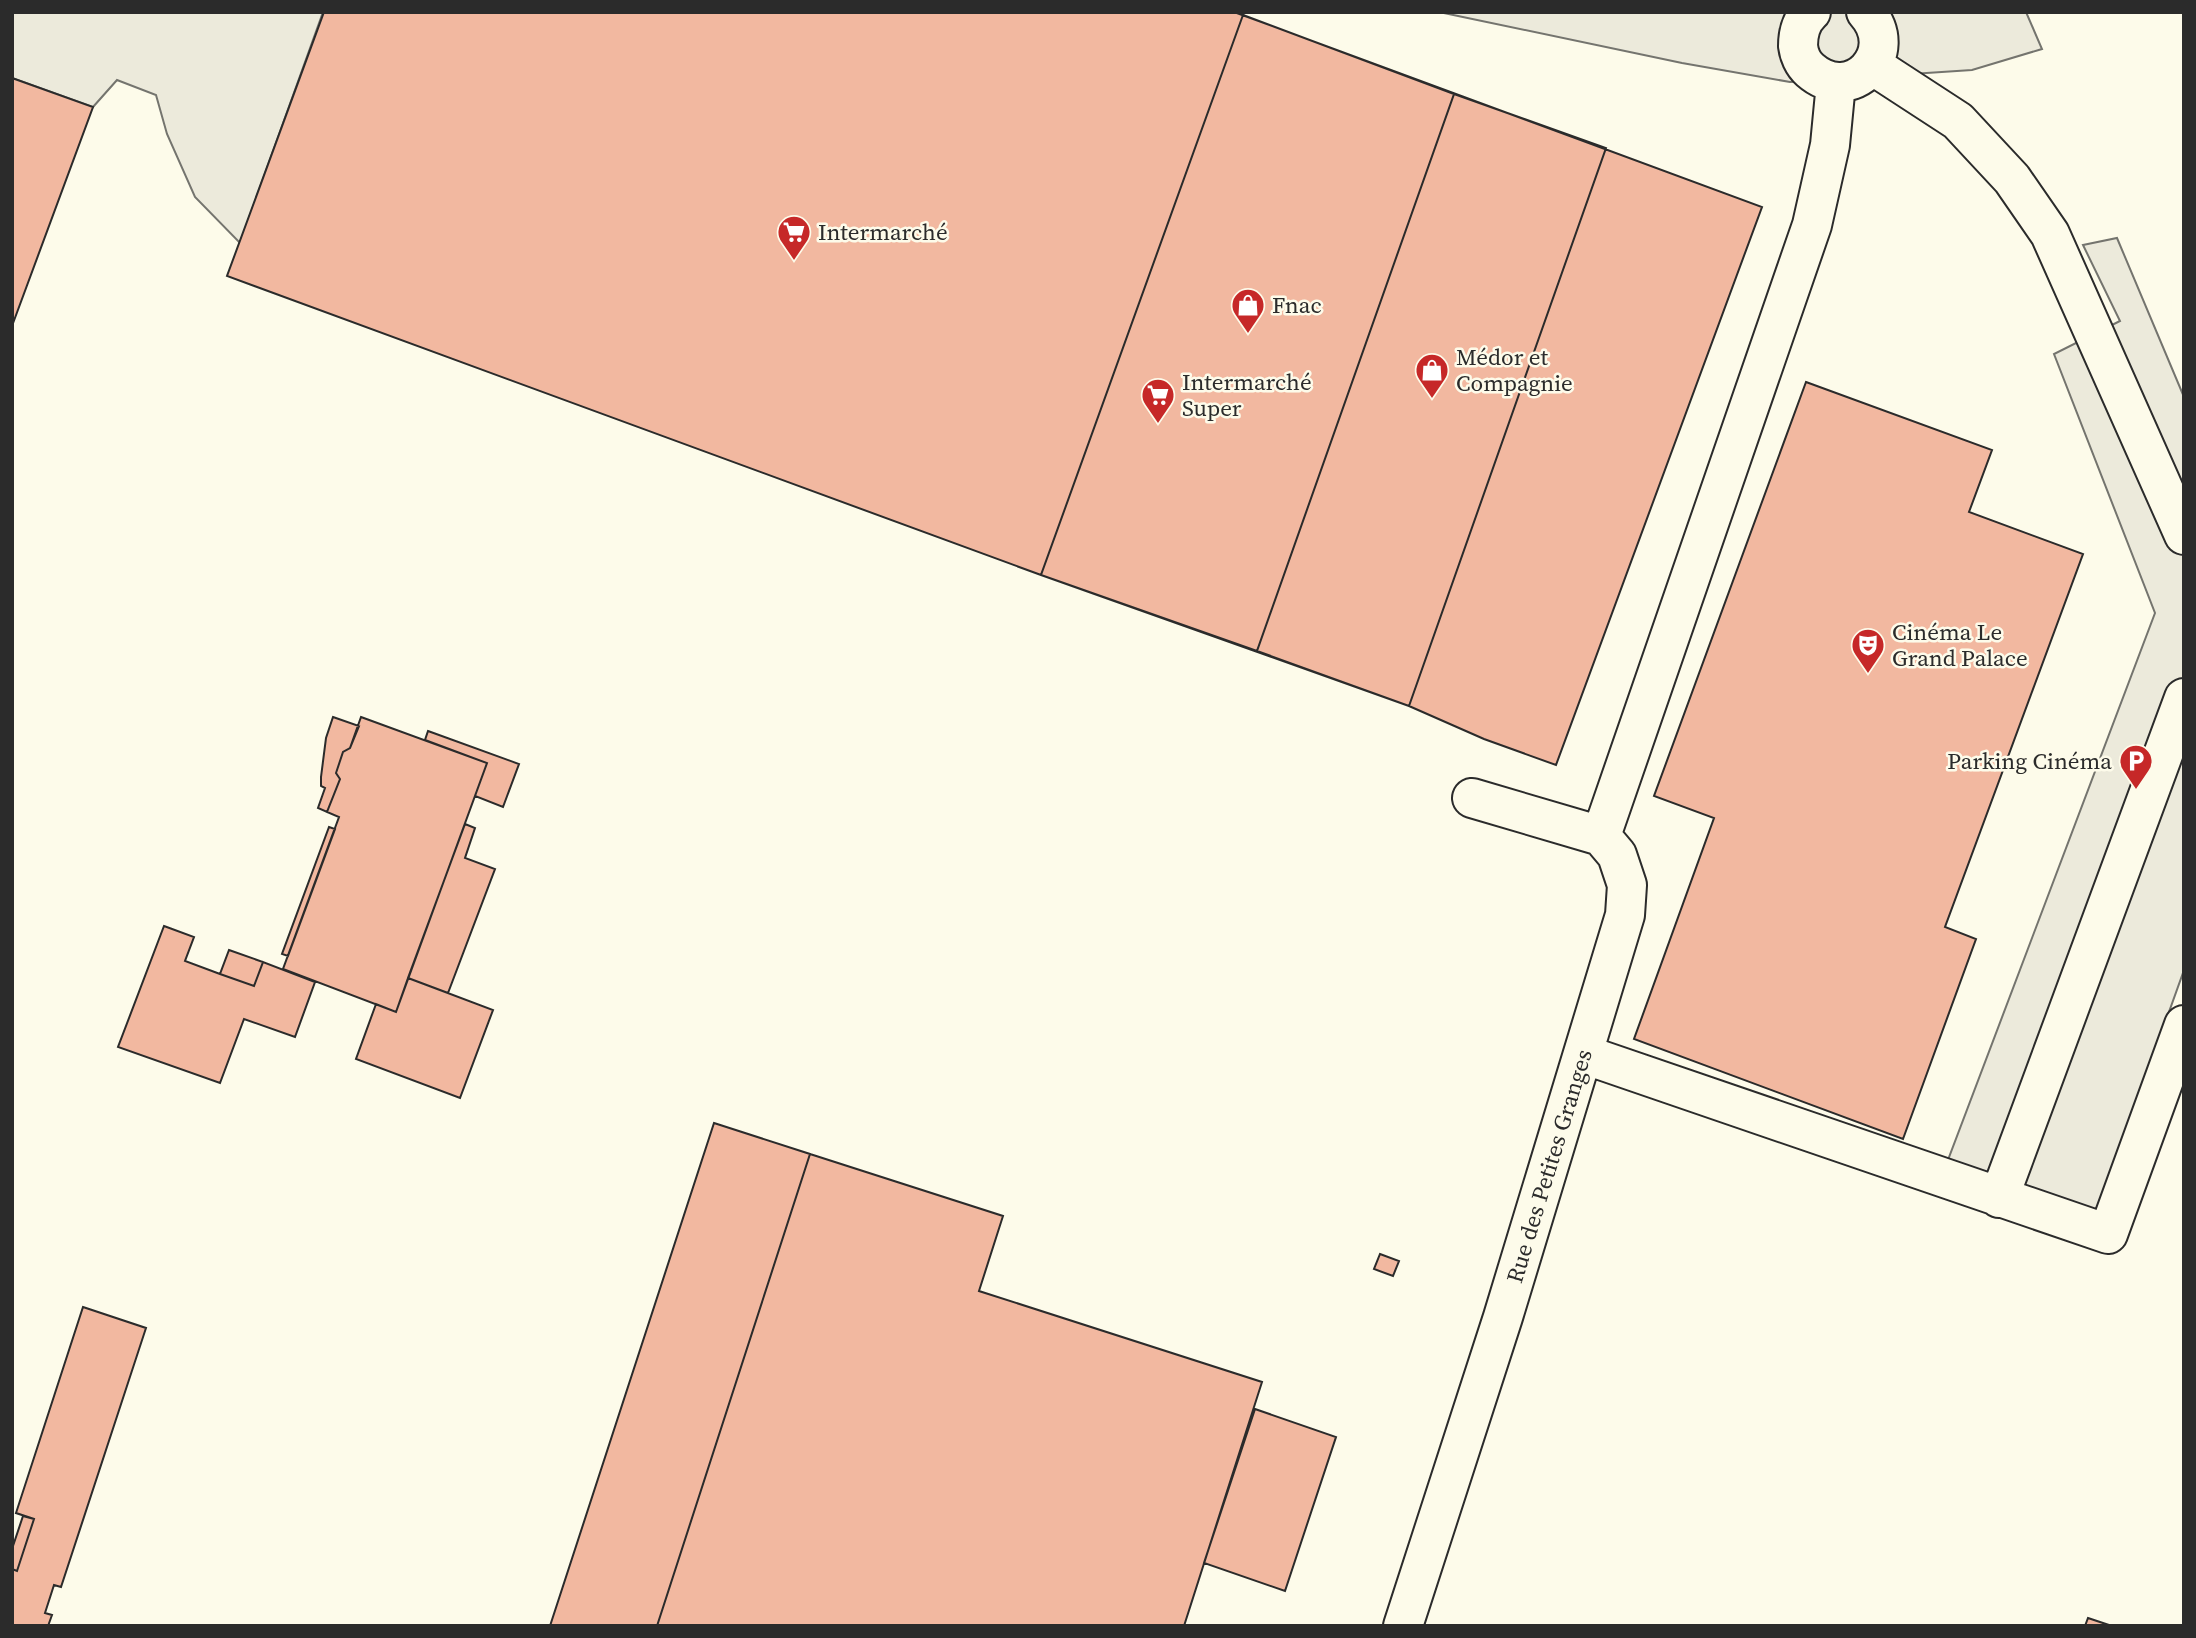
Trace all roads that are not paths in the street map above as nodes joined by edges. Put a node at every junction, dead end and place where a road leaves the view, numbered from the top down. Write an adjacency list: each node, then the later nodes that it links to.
1 (1811, 12): 4 (street)
2 (1866, 12): 3 (street)
3 (1872, 65): 4 (street); 5 (street)
4 (1836, 83): 8 (street)
5 (2184, 535)
6 (2184, 698): 11 (street)
7 (1472, 798): 8 (street)
8 (1601, 836): 10 (street, Rue des Petites Granges)
9 (2184, 1025): 11 (street)
10 (1583, 1054): 11 (street); 12 (street, Rue des Petites Granges)
11 (1999, 1198)
12 (1403, 1626)

